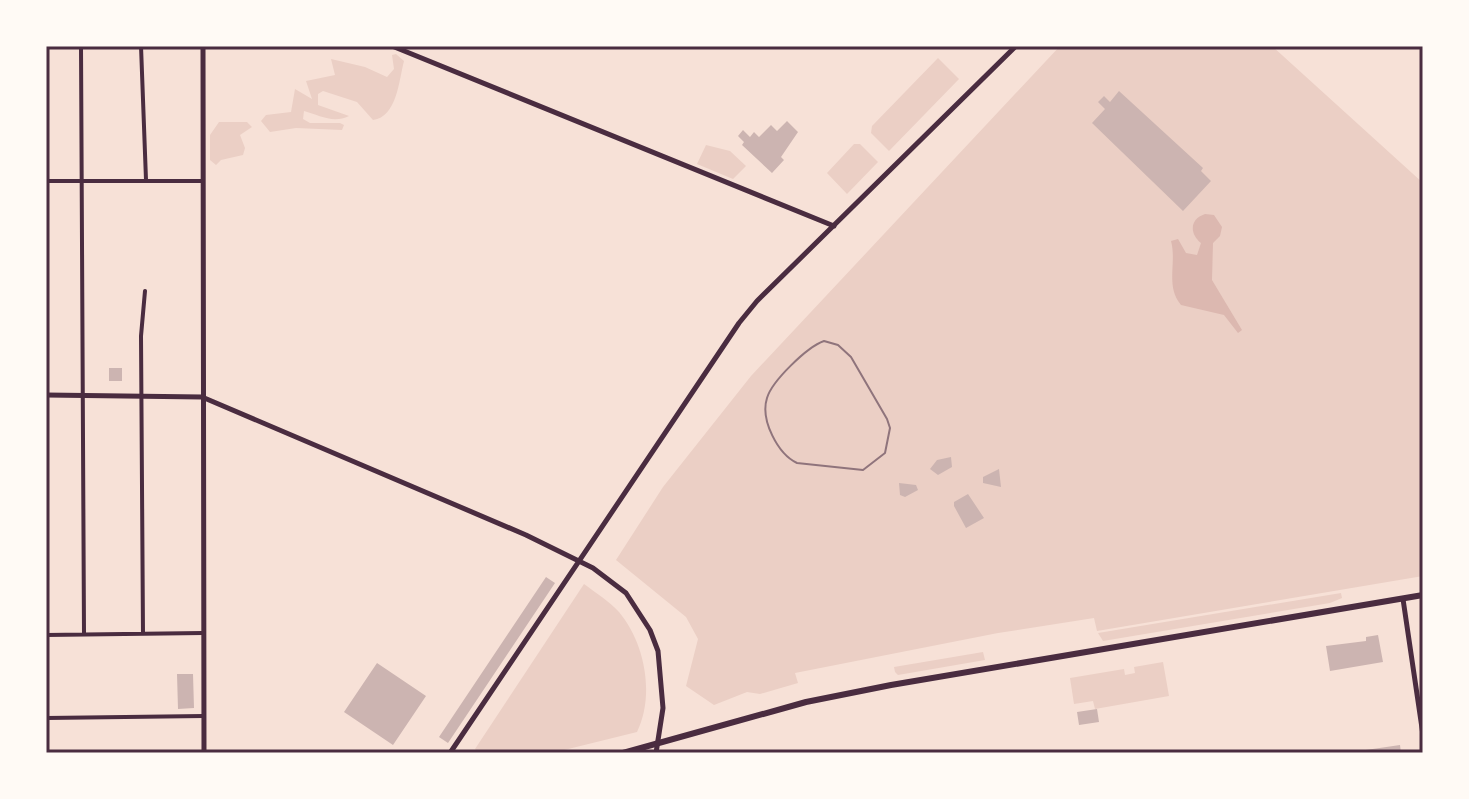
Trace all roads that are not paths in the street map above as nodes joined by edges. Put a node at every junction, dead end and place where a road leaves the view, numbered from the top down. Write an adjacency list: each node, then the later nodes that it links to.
1 (81, 46): 8 (street)
2 (141, 46): 6 (street)
3 (203, 46): 9 (main road)
4 (392, 46): 10 (main road)
5 (1016, 46): 10 (main road)
6 (146, 180): 8 (street); 9 (street)
7 (46, 181): 8 (street)
8 (81, 181): 13 (street)
9 (203, 181): 15 (main road)
10 (834, 226): 16 (main road)
11 (145, 291): 14 (street)
12 (46, 395): 13 (main road)
13 (80, 395): 14 (main road); 20 (street)
14 (141, 396): 15 (main road); 21 (street)
15 (202, 397): 16 (main road); 19 (main road)
16 (580, 561): 26 (main road); 28 (main road)
17 (1423, 595): 18 (main road)
18 (1403, 599): 25 (main road); 26 (main road)
19 (203, 633): 21 (street); 23 (main road)
20 (84, 634): 21 (street); 22 (street)
21 (143, 634)
22 (46, 635)
23 (204, 716): 24 (street); 27 (main road)
24 (46, 718)
25 (1423, 735)
26 (659, 743): 29 (main road); 30 (main road)
27 (204, 753)
28 (450, 753)
29 (623, 753)
30 (656, 753)

